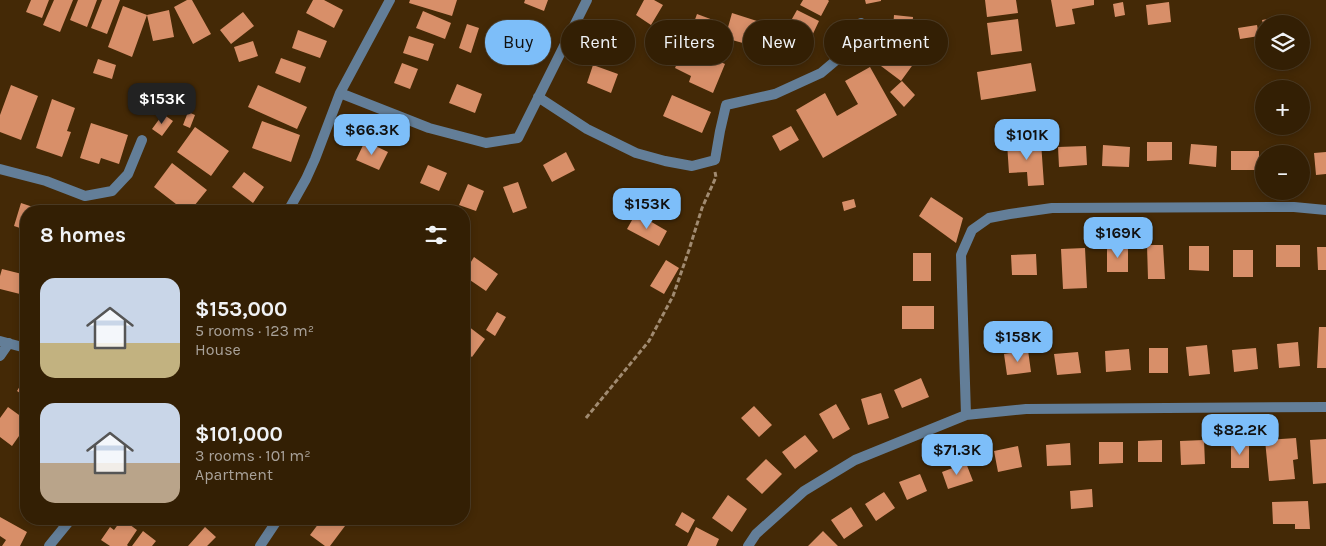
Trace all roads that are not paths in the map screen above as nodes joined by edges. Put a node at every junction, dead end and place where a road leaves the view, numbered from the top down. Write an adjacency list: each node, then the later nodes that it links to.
1 (390, 0): 4 (street)
2 (587, 0): 5 (street)
3 (830, 65): 5 (street)
4 (340, 93): 5 (street); 8 (street)
5 (538, 97)
6 (142, 140): 7 (street)
7 (0, 169)
8 (291, 205)
9 (1326, 210): 14 (street)
10 (5, 342): 11 (street); 12 (street)
11 (20, 346)
12 (0, 356)
13 (1326, 407): 14 (street)
14 (966, 415): 19 (street)
15 (66, 525): 17 (street)
16 (274, 525): 18 (street)
17 (49, 546)
18 (260, 546)
19 (748, 546)

